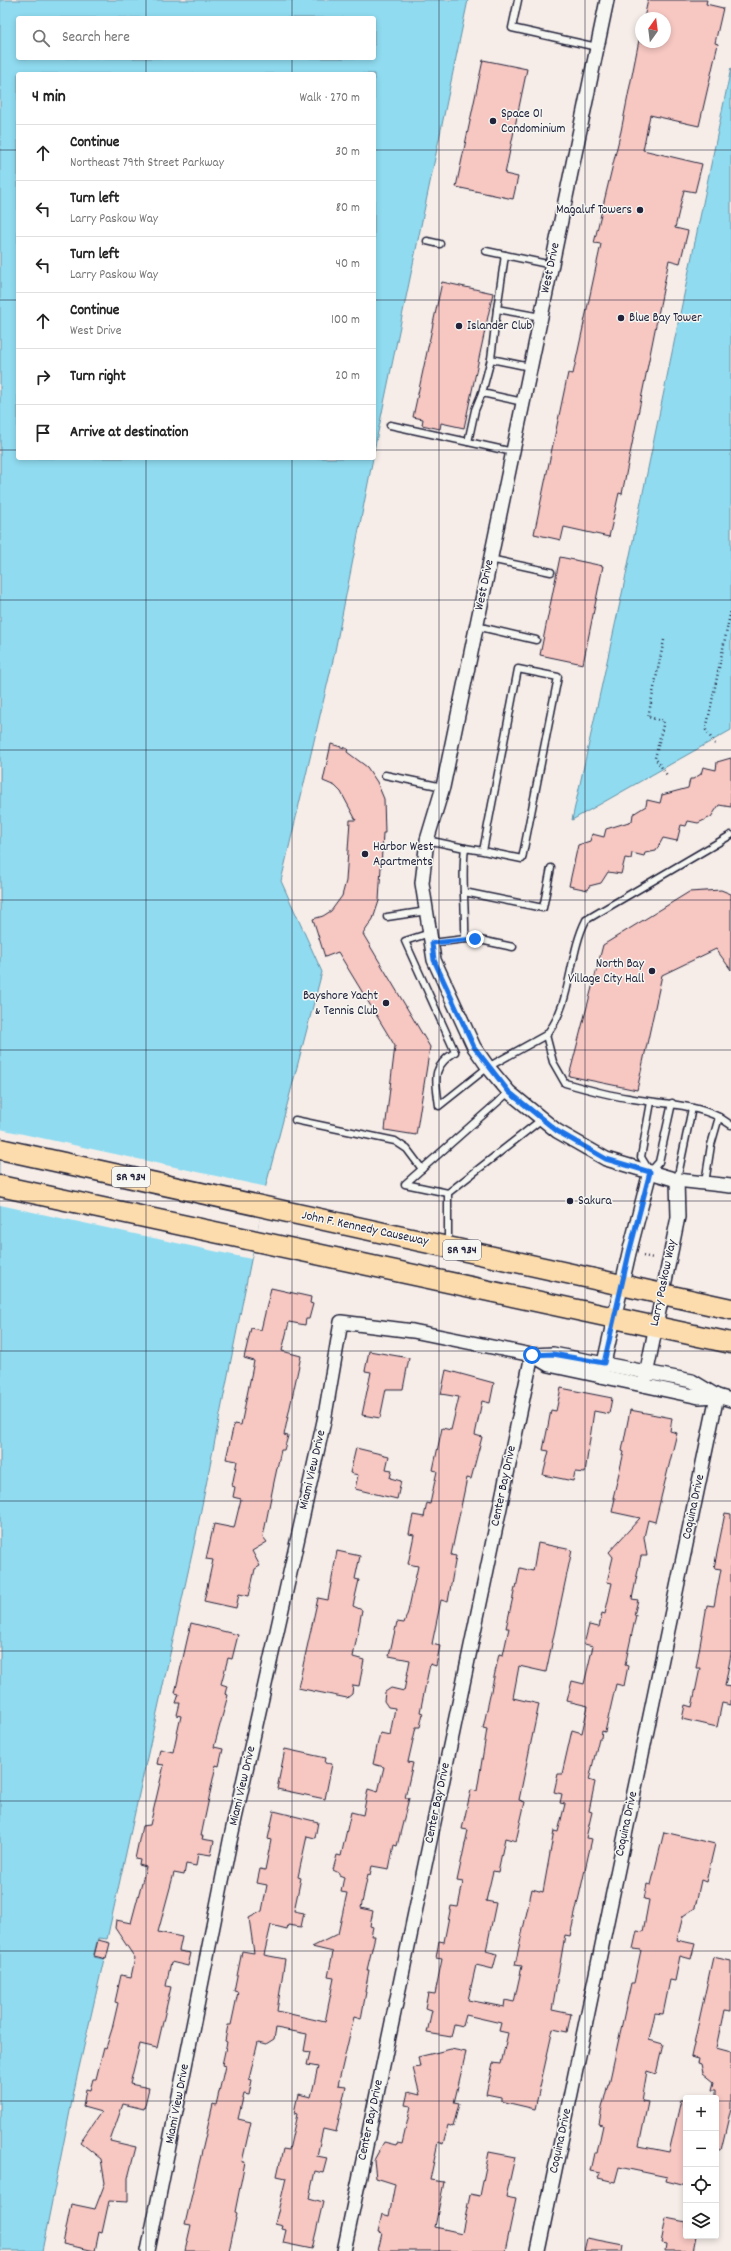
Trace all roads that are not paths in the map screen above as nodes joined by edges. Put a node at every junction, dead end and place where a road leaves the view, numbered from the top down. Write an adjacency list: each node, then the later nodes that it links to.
1 (518, 0): 3 (lane)
2 (607, 0): 3 (street, West Drive)
3 (597, 48): 8 (street, West Drive)
4 (427, 241): 5 (lane)
5 (440, 244)
6 (486, 251): 7 (lane)
7 (506, 255): 8 (lane); 9 (lane)
8 (552, 264): 10 (street, West Drive)
9 (497, 309): 10 (lane); 11 (lane)
10 (541, 317): 12 (street, West Drive)
11 (491, 359): 12 (lane); 13 (lane)
12 (530, 367): 14 (street, West Drive)
13 (482, 393): 14 (lane); 16 (lane)
14 (523, 402): 17 (street, West Drive)
15 (390, 426): 16 (lane)
16 (468, 442): 17 (lane)
17 (513, 452): 18 (street, West Drive)
18 (490, 559): 19 (lane); 20 (street, West Drive)
19 (551, 572)
20 (476, 626): 21 (lane); 23 (street, West Drive)
21 (536, 640)
22 (385, 775): 23 (lane)
23 (442, 786): 25 (street, West Drive)
24 (731, 835): 35 (lane)
25 (427, 840): 26 (lane); 30 (street, West Drive)
26 (466, 848): 27 (lane); 29 (lane)
27 (483, 851): 27 (lane)
28 (550, 868): 29 (lane)
29 (464, 892): 33 (lane)
30 (427, 911): 31 (lane); 32 (street, West Drive)
31 (387, 917)
32 (431, 938): 33 (lane); 36 (street, West Drive); 36 (lane)
33 (465, 939): 34 (lane)
34 (513, 947)
35 (546, 1035): 36 (lane); 38 (lane)
36 (488, 1067): 37 (street, West Drive)
37 (509, 1092): 42 (street, West Drive); 46 (lane)
38 (651, 1102): 39 (lane); 47 (lane)
39 (672, 1103): 40 (lane); 47 (lane)
40 (692, 1108): 41 (lane); 48 (lane)
41 (719, 1117): 44 (lane); 49 (lane)
42 (542, 1119): 47 (street, West Drive); 52 (lane)
43 (295, 1120): 46 (lane)
44 (730, 1122)
45 (0, 1149): 53 (main road, John F. Kennedy Causeway / SR 934)
46 (422, 1169): 52 (lane)
47 (650, 1172): 48 (street); 54 (street)
48 (677, 1180): 49 (street); 55 (street, Larry Paskow Way)
49 (705, 1182): 51 (street)
50 (0, 1186): 57 (main road)
51 (731, 1186)
52 (448, 1193): 53 (lane)
53 (448, 1247): 54 (main road, John F. Kennedy Causeway / SR 934)
54 (622, 1285): 55 (main road, John F. Kennedy Causeway / SR 934); 57 (street)
55 (662, 1294): 56 (main road, John F. Kennedy Causeway / SR 934); 58 (street, Larry Paskow Way)
56 (731, 1309)
57 (614, 1318): 58 (main road); 61 (street)
58 (655, 1327): 59 (main road); 62 (street, Larry Paskow Way)
59 (731, 1343)
60 (532, 1355): 61 (street); 66 (street, Miami View Drive); 67 (street, Center Bay Drive)
61 (603, 1370): 62 (street); 63 (street)
62 (647, 1372): 63 (street, Larry Paskow Way); 64 (street)
63 (644, 1385): 64 (street)
64 (717, 1396): 65 (street); 68 (street, Coquina Drive)
65 (731, 1400)
66 (148, 2251)
67 (344, 2251)
68 (538, 2251)

